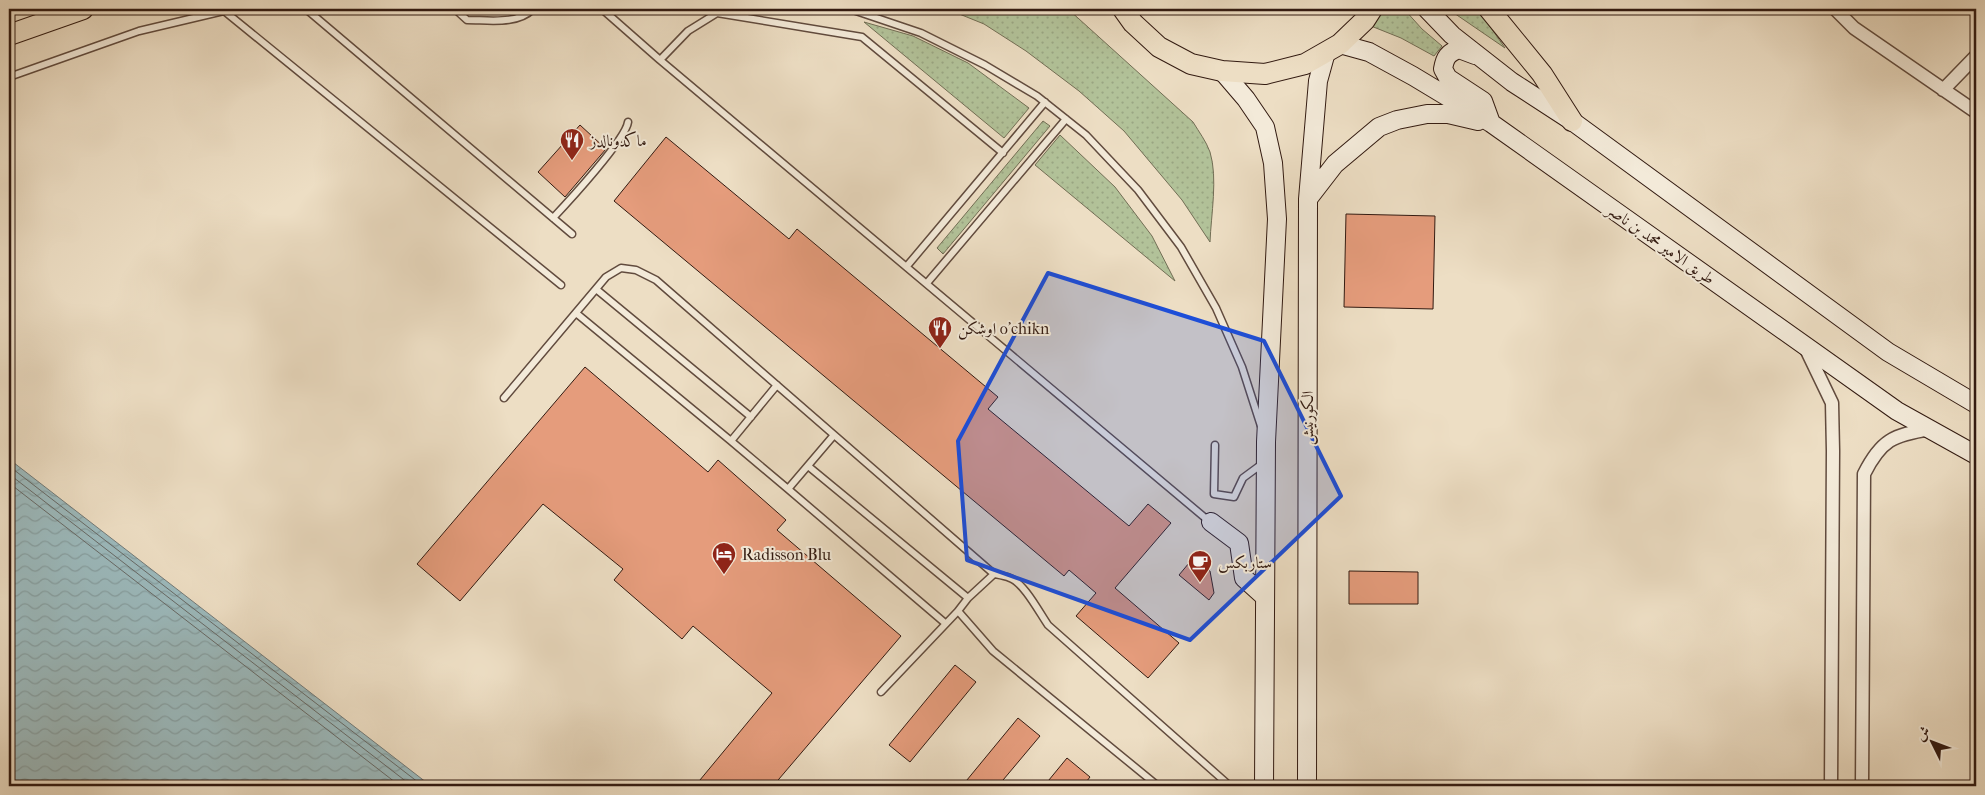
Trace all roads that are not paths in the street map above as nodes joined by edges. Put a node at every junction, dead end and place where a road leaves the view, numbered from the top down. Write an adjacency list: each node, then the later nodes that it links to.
1 (83, 9): 14 (main road)
2 (232, 9): 13 (lane)
3 (306, 9): 30 (lane)
4 (455, 9): 5 (lane)
5 (533, 9)
6 (602, 9): 18 (lane)
7 (850, 9): 22 (lane)
8 (1123, 9): 19 (main road)
9 (1372, 9): 15 (main road)
10 (1427, 9): 16 (main road)
11 (1489, 9): 25 (main road)
12 (1835, 9): 21 (street)
13 (223, 10): 20 (lane); 34 (lane)
14 (9, 35)
15 (1333, 48): 19 (main road); 27 (main road, طريق الامير محمد بن ناصر); 29 (main road, الكورنيش)
16 (1478, 56): 25 (main road); 27 (main road)
17 (1976, 56): 21 (street)
18 (660, 60): 28 (lane); 32 (lane)
19 (1222, 71): 45 (main road)
20 (9, 77)
21 (1943, 90): 23 (street)
22 (1045, 102): 24 (lane); 28 (lane)
23 (1976, 112)
24 (1066, 119): 33 (lane); 45 (lane)
25 (1572, 121): 40 (main road)
26 (628, 122): 30 (lane)
27 (1491, 123): 29 (main road); 37 (main road, طريق الامير محمد بن ناصر)
28 (1002, 153): 32 (lane)
29 (1308, 199): 61 (main road, الكورنيش)
30 (553, 218): 31 (lane)
31 (572, 234)
32 (906, 266): 33 (lane)
33 (927, 283): 51 (lane)
34 (561, 285)
35 (596, 289): 36 (lane); 38 (lane); 41 (lane)
36 (576, 313): 39 (lane); 44 (lane)
37 (1804, 345): 42 (main road, طريق الامير محمد بن ناصر); 62 (street)
38 (777, 385): 41 (lane); 43 (lane)
39 (504, 398)
40 (1976, 404)
41 (751, 417): 44 (lane)
42 (1930, 429): 47 (main road, طريق الامير محمد بن ناصر); 63 (street)
43 (834, 435): 49 (lane); 52 (lane)
44 (731, 441): 50 (lane)
45 (1266, 442): 48 (main road)
46 (1214, 445): 48 (lane)
47 (1976, 455)
48 (1266, 462): 53 (main road)
49 (808, 466): 50 (lane); 54 (lane)
50 (788, 489): 56 (lane)
51 (1211, 522): 53 (main road)
52 (994, 574): 54 (lane); 59 (lane)
53 (1265, 597): 60 (main road)
54 (968, 598): 55 (lane)
55 (958, 611): 56 (lane); 58 (lane)
56 (945, 623): 57 (lane)
57 (881, 692)
58 (1158, 786)
59 (1230, 786)
60 (1264, 786)
61 (1307, 786)
62 (1831, 786)
63 (1862, 786)

